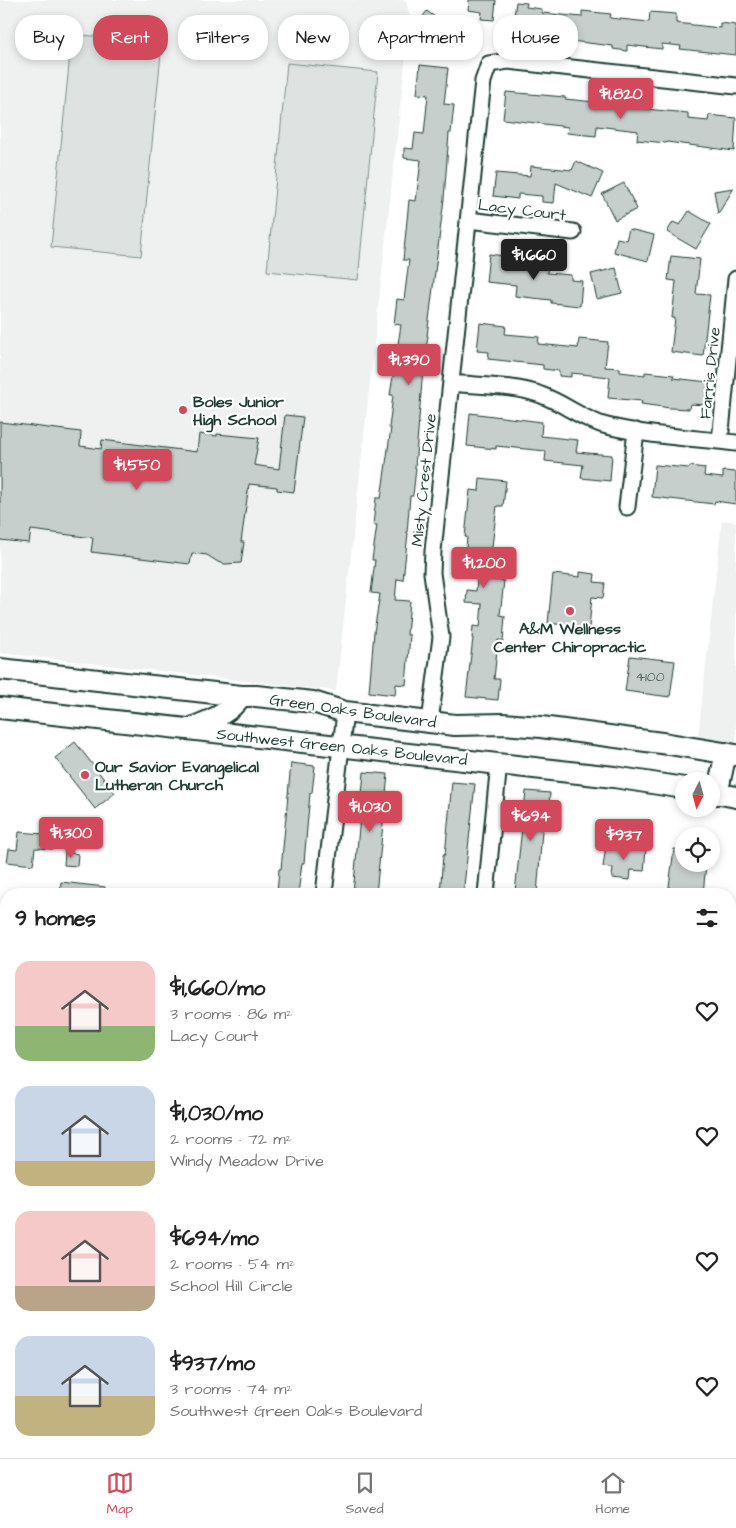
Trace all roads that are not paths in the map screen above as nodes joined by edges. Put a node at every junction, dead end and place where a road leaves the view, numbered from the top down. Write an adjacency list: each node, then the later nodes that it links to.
1 (736, 86): 2 (street, Misty Crest Drive)
2 (468, 220): 3 (street, Lacy Court); 5 (street, Misty Crest Drive)
3 (573, 232)
4 (736, 280): 7 (street, Farris Drive)
5 (450, 383): 6 (street); 14 (street, Misty Crest Drive)
6 (636, 431): 7 (street); 9 (street)
7 (720, 441): 8 (street)
8 (736, 443)
9 (627, 508)
10 (0, 669): 11 (main road, Green Oaks Boulevard)
11 (241, 696): 13 (main road, Green Oaks Boulevard); 15 (main road)
12 (0, 708): 15 (main road, Southwest Green Oaks Boulevard)
13 (345, 712): 14 (main road, Green Oaks Boulevard); 16 (street)
14 (430, 722): 17 (main road, Green Oaks Boulevard)
15 (190, 729): 16 (main road, Southwest Green Oaks Boulevard)
16 (341, 747): 18 (main road, Southwest Green Oaks Boulevard); 21 (street)
17 (731, 754): 20 (main road)
18 (499, 764): 19 (main road, Southwest Green Oaks Boulevard); 22 (street)
19 (675, 787)
20 (722, 794)
21 (325, 888)
22 (487, 888)

